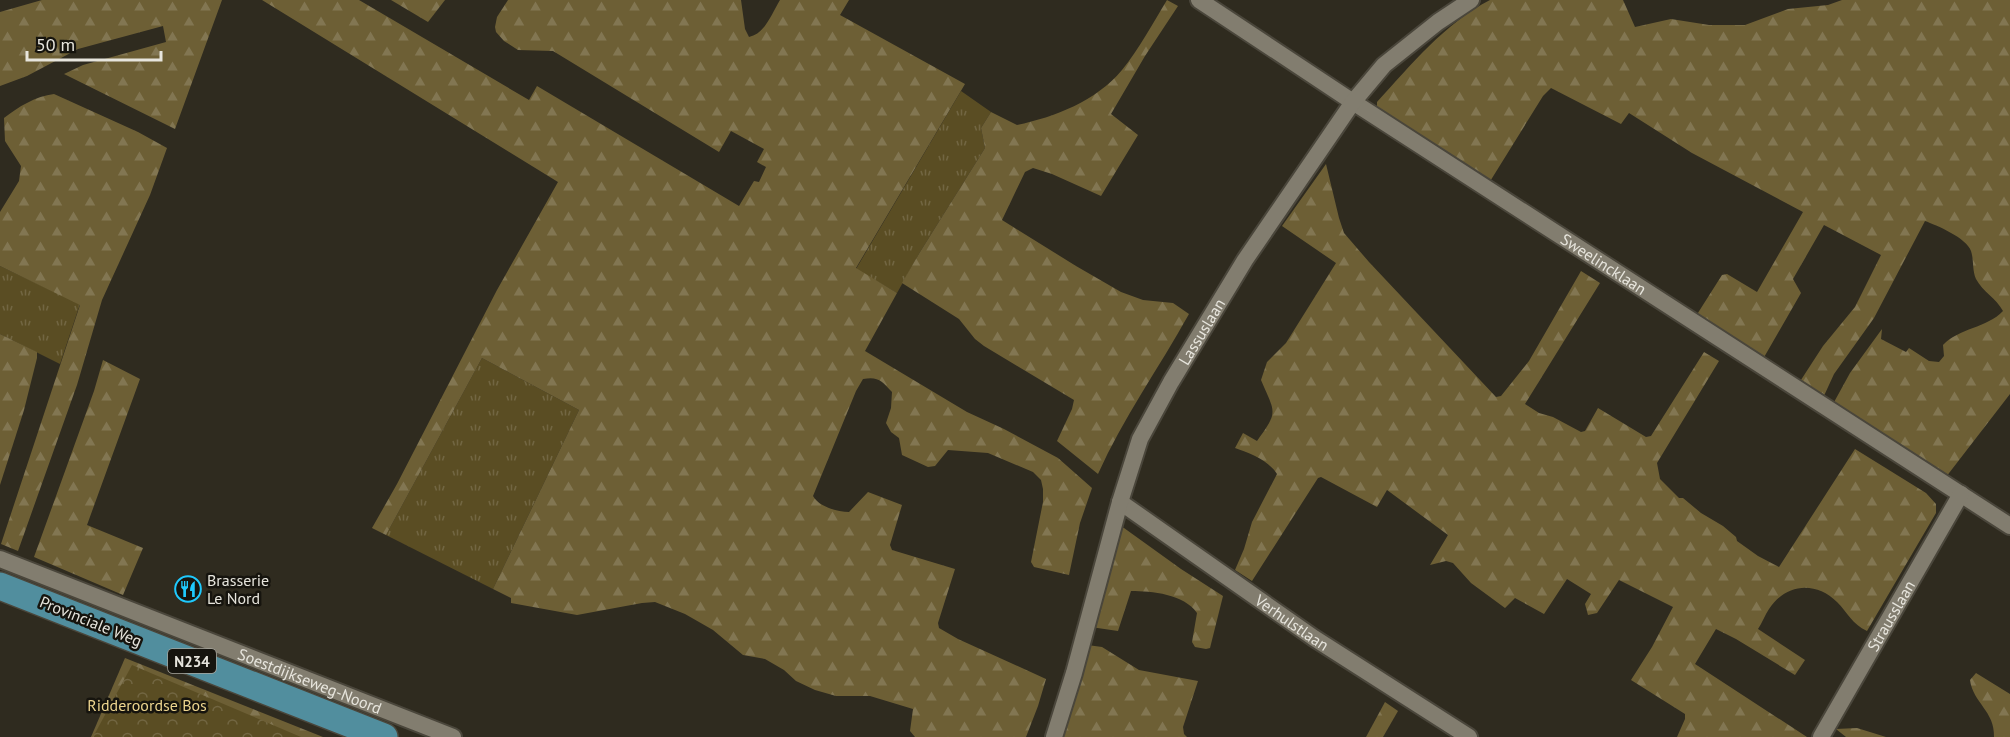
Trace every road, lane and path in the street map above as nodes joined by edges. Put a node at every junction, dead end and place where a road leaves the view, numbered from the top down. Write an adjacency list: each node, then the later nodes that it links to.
1 (1199, 0): 3 (street, Sweelincklaan)
2 (1471, 0): 3 (street, Lassuslaan)
3 (1353, 102): 4 (street, Sweelincklaan); 5 (street, Lassuslaan)
4 (1961, 494): 6 (street, Sweelincklaan); 13 (street, Strausslaan)
5 (1120, 502): 11 (street, Lassuslaan); 12 (street, Verhulstlaan)
6 (2010, 526)
7 (0, 559): 10 (street, Soestdijkseweg-Noord)
8 (0, 586): 9 (main road, Provinciale Weg / N234)
9 (384, 737)
10 (453, 737)
11 (1054, 737)
12 (1469, 737)
13 (1821, 737)

